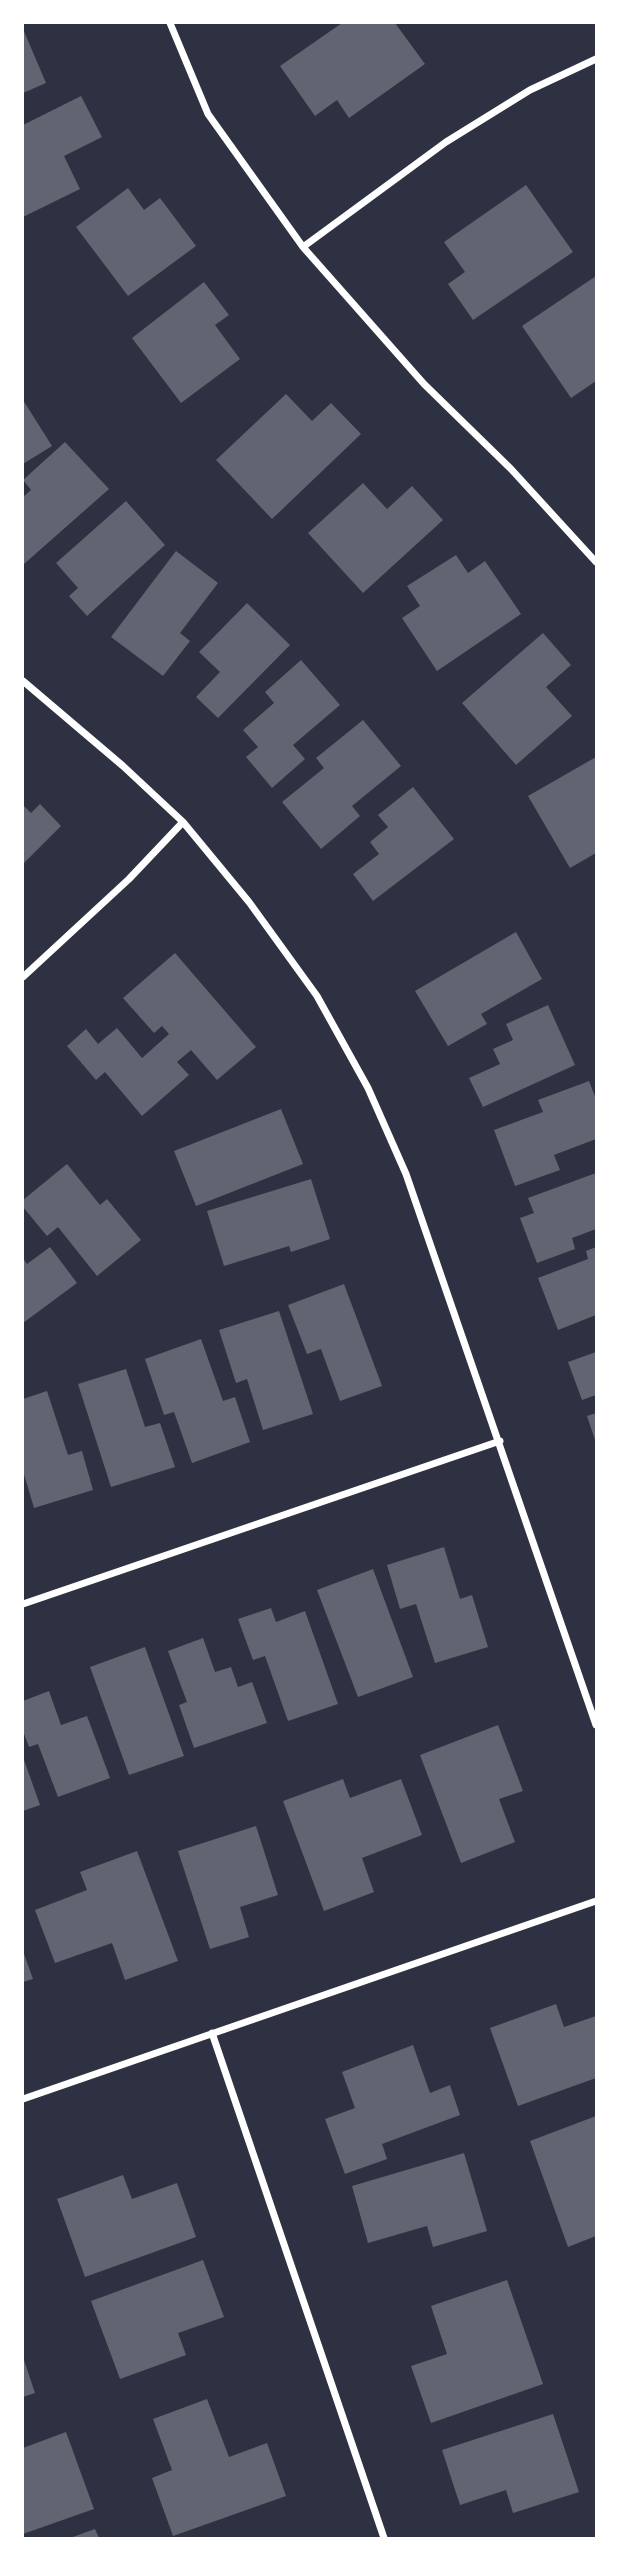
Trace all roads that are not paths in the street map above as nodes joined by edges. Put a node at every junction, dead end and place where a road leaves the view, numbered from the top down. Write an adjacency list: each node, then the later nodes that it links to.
1 (170, 23): 3 (street)
2 (596, 59): 3 (street)
3 (303, 247): 4 (street)
4 (596, 562)
5 (23, 681): 6 (street)
6 (183, 822): 7 (street); 8 (street)
7 (23, 977)
8 (499, 1441): 9 (street); 10 (street)
9 (23, 1604)
10 (596, 1725)
11 (596, 1901): 12 (street)
12 (212, 2033): 13 (street); 14 (street)
13 (23, 2099)
14 (384, 2538)

